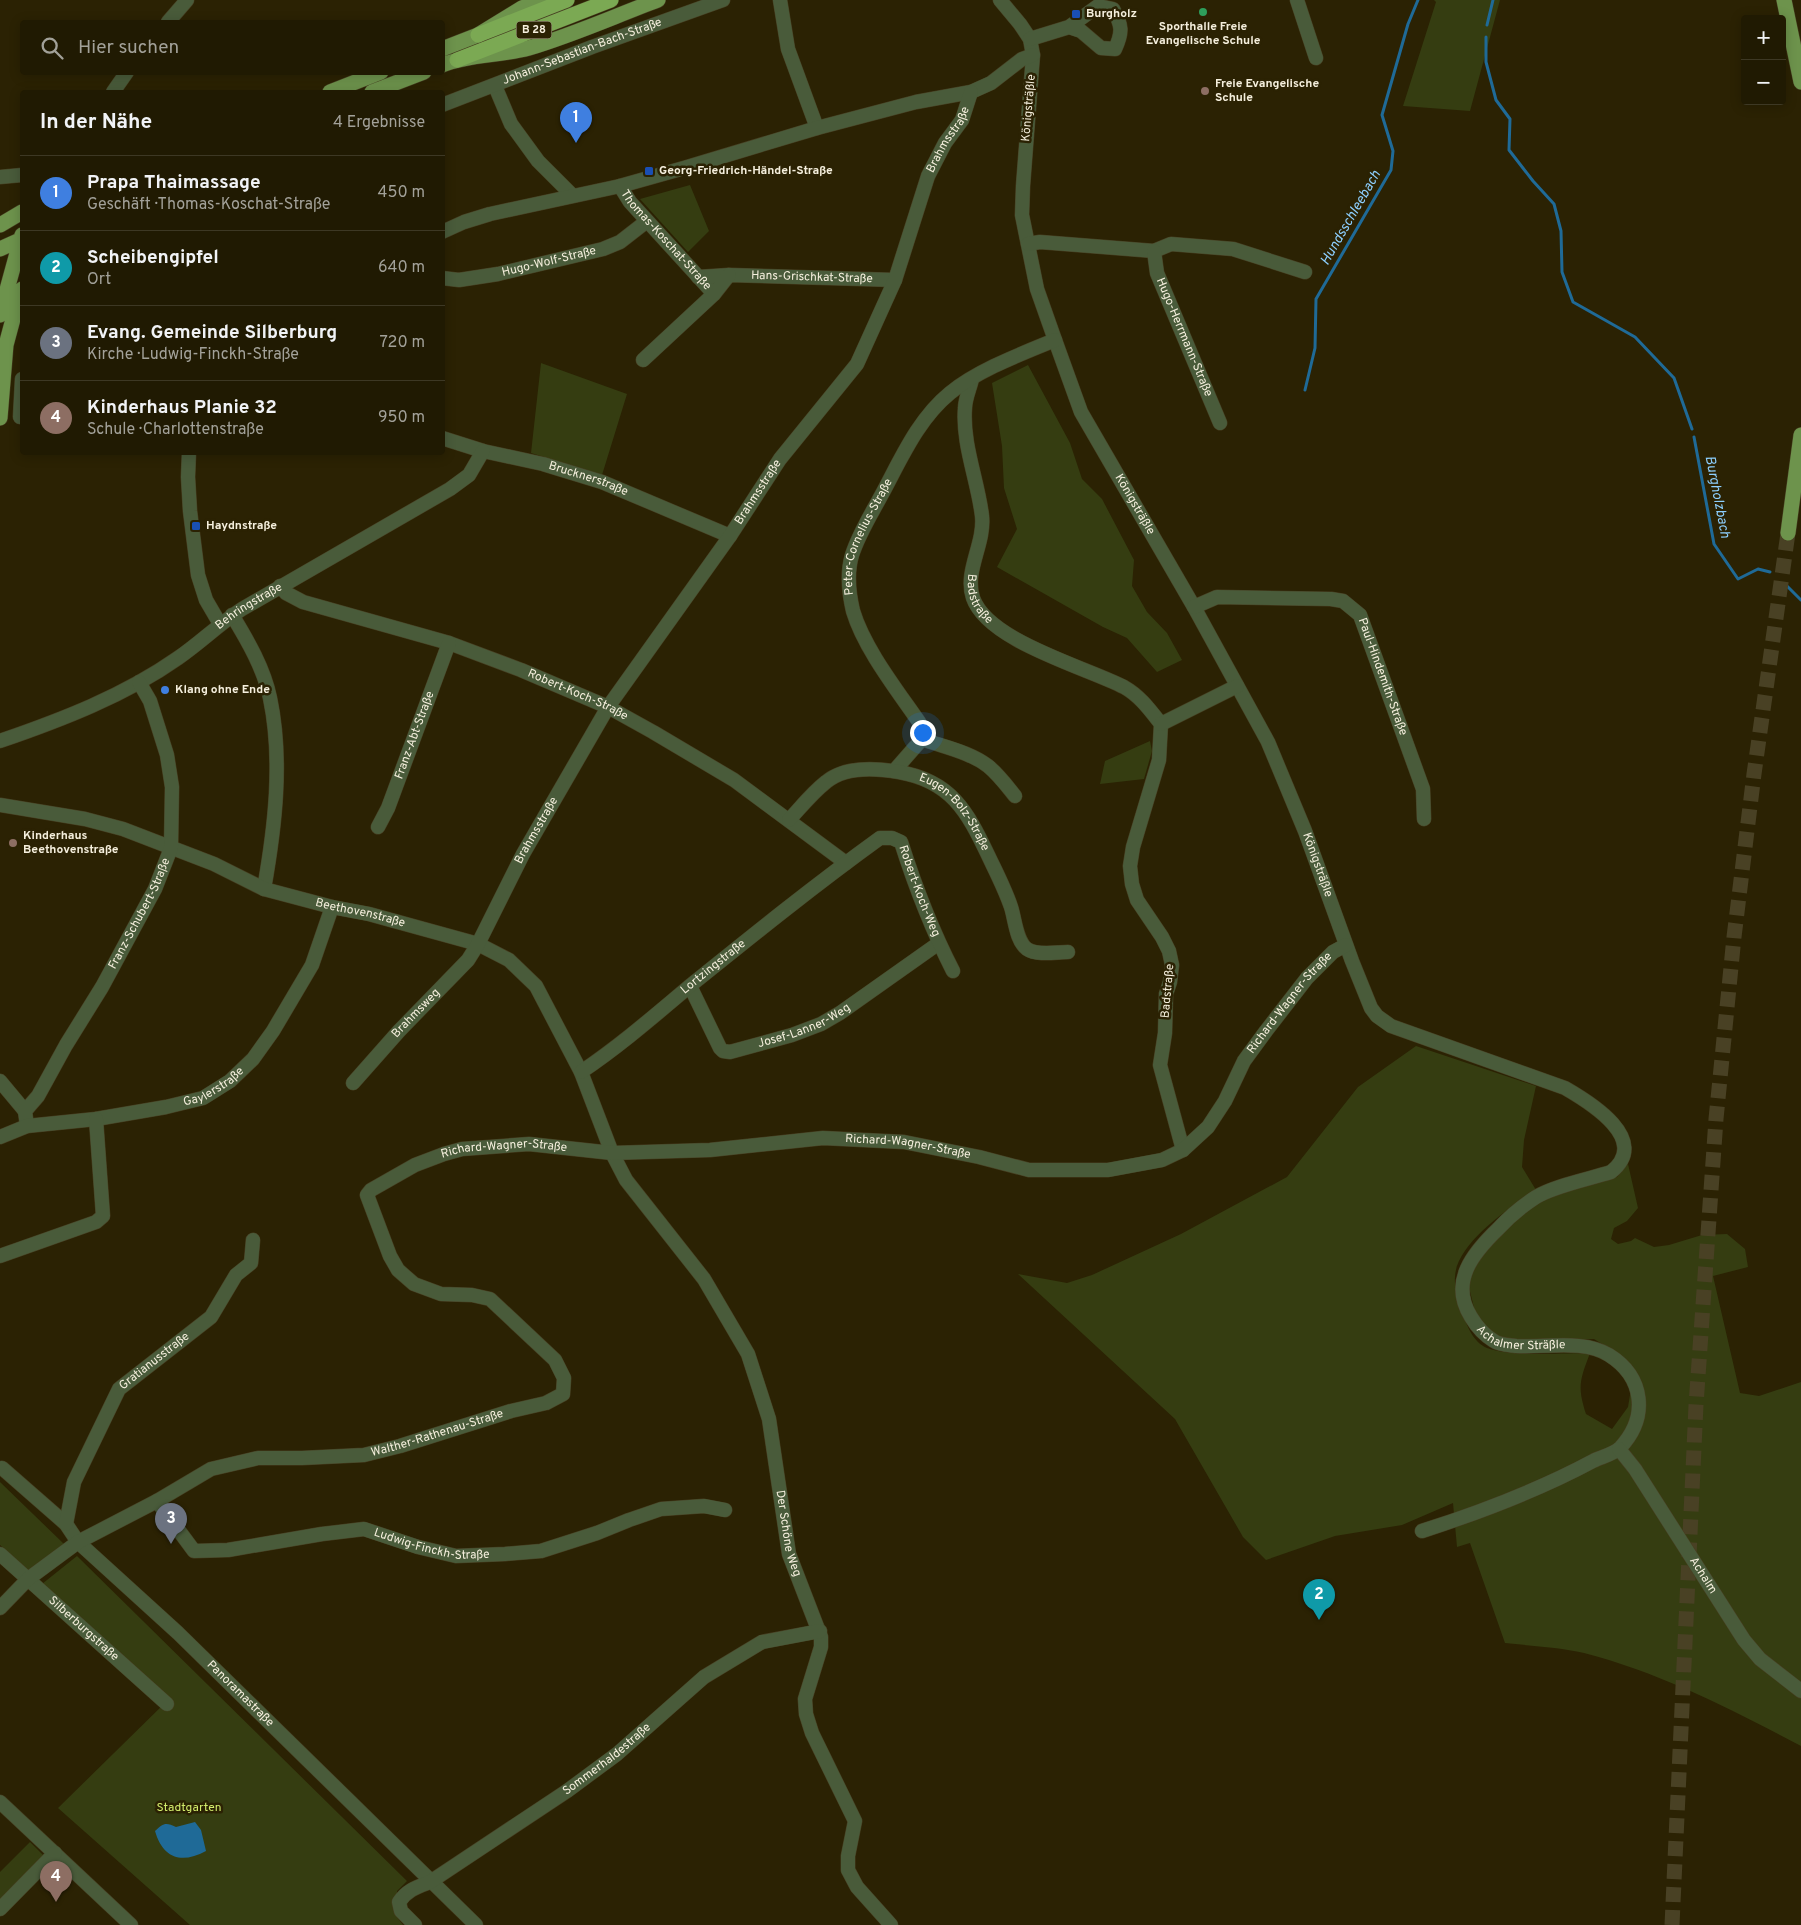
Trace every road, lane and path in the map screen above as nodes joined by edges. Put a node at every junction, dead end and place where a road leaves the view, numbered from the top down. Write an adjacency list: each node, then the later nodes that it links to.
1 (187, 0): 11 (street)
2 (541, 0): 13 (main road)
3 (567, 0): 13 (highway, B 28)
4 (611, 0): 18 (highway, B 28)
5 (658, 0): 18 (main road)
6 (723, 0): 23 (street, Johann-Sebastian-Bach-Straße)
7 (780, 0): 29 (street)
8 (1000, 0): 14 (street, Königsträßle)
9 (1297, 0): 17 (street)
10 (1784, 0): 22 (main road)
11 (170, 20)
12 (1069, 27): 14 (street)
13 (478, 35): 15 (main road, B 28)
14 (1030, 39): 16 (street, Königsträßle)
15 (445, 48)
16 (1033, 55): 27 (street, Brahmsstraße); 37 (street, Königsträßle)
17 (1316, 58)
18 (450, 62)
19 (125, 75): 24 (street)
20 (373, 75): 25 (main road)
21 (416, 75): 26 (main road)
22 (1801, 82)
23 (495, 86): 28 (street, Johann-Sebastian-Bach-Straße); 33 (street)
24 (114, 90)
25 (335, 90)
26 (377, 90)
27 (971, 92): 29 (street); 46 (street, Brahmsstraße)
28 (445, 104)
29 (817, 128): 32 (street)
30 (20, 175): 31 (street)
31 (3, 176)
32 (620, 186): 33 (street); 34 (street, Thomas-Koschat-Straße)
33 (572, 195): 35 (street)
34 (646, 221): 44 (street, Thomas-Koschat-Straße); 45 (street, Hugo-Wolf-Straße)
35 (445, 231)
36 (20, 239): 38 (main road)
37 (1028, 244): 40 (street); 50 (street, Königsträßle)
38 (0, 249)
39 (20, 250): 49 (main road)
40 (1154, 251): 42 (street); 55 (street, Hugo-Herrmann-Straße)
41 (0, 272): 49 (main road)
42 (1305, 272)
43 (729, 276): 44 (street, Hans-Grischkat-Straße); 46 (street, Hans-Grischkat-Straße); 48 (street)
44 (698, 277): 48 (street, Thomas-Koschat-Straße)
45 (445, 278)
46 (895, 280): 61 (street, Brahmsstraße)
47 (20, 292): 49 (main road)
48 (714, 294): 51 (street)
49 (11, 306): 53 (main road)
50 (1055, 340): 52 (street); 63 (street, Königsträßle)
51 (643, 360)
52 (972, 379): 70 (street, Badstraße); 71 (street, Peter-Cornelius-Straße)
53 (0, 417): 54 (street)
54 (20, 417)
55 (1220, 423)
56 (1801, 435): 60 (main road)
57 (445, 439): 58 (street, Brucknerstraße)
58 (483, 451): 61 (street, Brucknerstraße); 62 (street, Behringstraße)
59 (189, 455): 65 (street)
60 (1788, 533)
61 (730, 536): 69 (street, Brahmsstraße)
62 (280, 586): 64 (street, Behringstraße); 66 (street, Robert-Koch-Straße)
63 (1194, 607): 68 (street, Königsträßle); 76 (street, Paul-Hindemith-Straße)
64 (232, 616): 65 (street, Behringstraße); 81 (street)
65 (220, 624): 67 (street, Behringstraße)
66 (448, 643): 69 (street, Robert-Koch-Straße); 78 (street, Franz-Abt-Straße)
67 (139, 682): 72 (street, Behringstraße); 79 (street, Franz-Schubert-Straße)
68 (1237, 686): 70 (street); 85 (street, Königsträßle)
69 (608, 707): 77 (street, Robert-Koch-Straße); 84 (street, Brahmsstraße)
70 (1161, 724): 96 (street, Badstraße)
71 (922, 740): 73 (street); 74 (street)
72 (0, 741)
73 (894, 771): 77 (street, Eugen-Bolz-Straße); 86 (street, Eugen-Bolz-Straße)
74 (1015, 796)
75 (0, 805): 79 (street, Beethovenstraße)
76 (1424, 819)
77 (789, 820): 80 (street, Robert-Koch-Straße)
78 (378, 827)
79 (171, 848): 81 (street, Beethovenstraße); 92 (street, Franz-Schubert-Straße)
80 (846, 863): 83 (street, Robert-Koch-Weg); 88 (street, Lortzingstraße)
81 (264, 889): 82 (street, Beethovenstraße)
82 (332, 907): 84 (street, Beethovenstraße); 93 (street, Gaylerstraße)
83 (939, 943): 87 (street, Robert-Koch-Weg); 88 (street, Josef-Lanner-Weg)
84 (478, 944): 89 (street, Beethovenstraße); 91 (street, Brahmsweg)
85 (1346, 945): 96 (street, Richard-Wagner-Straße); 101 (street, Achalmer Sträßle)
86 (1068, 952)
87 (953, 971)
88 (690, 986): 89 (street, Lortzingstraße)
89 (581, 1072): 97 (street, Beethovenstraße)
90 (0, 1082): 92 (street)
91 (353, 1083)
92 (25, 1110): 94 (street)
93 (96, 1119): 94 (street, Gaylerstraße); 100 (street)
94 (27, 1126): 95 (street, Gaylerstraße)
95 (0, 1137)
96 (1183, 1150): 97 (street, Richard-Wagner-Straße)
97 (612, 1153): 98 (street, Richard-Wagner-Straße); 111 (street, Der Schöne Weg)
98 (371, 1190): 103 (street, Walther-Rathenau-Straße)
99 (253, 1240): 105 (street, Gratianusstraße)
100 (0, 1256)
101 (1619, 1449): 106 (street); 112 (street, Achalm)
102 (2, 1468): 105 (street, Panoramastraße)
103 (157, 1501): 104 (street, Ludwig-Finckh-Straße); 107 (street, Walther-Rathenau-Straße)
104 (726, 1510)
105 (66, 1524): 107 (street, Panoramastraße)
106 (1422, 1531)
107 (78, 1542): 109 (street, Walther-Rathenau-Straße); 116 (street, Panoramastraße)
108 (0, 1554): 109 (street, Silberburgstraße)
109 (28, 1579): 110 (street, Walther-Rathenau-Straße); 113 (street, Silberburgstraße)
110 (0, 1608)
111 (820, 1631): 116 (street, Sommerhaldestraße); 121 (street, Der Schöne Weg)
112 (1801, 1691)
113 (167, 1704)
114 (0, 1802): 115 (street)
115 (55, 1853): 117 (street); 118 (street)
116 (430, 1882): 119 (street, Sommerhaldestraße); 120 (street, Panoramastraße)
117 (0, 1908)
118 (131, 1925)
119 (415, 1925)
120 (476, 1925)
121 (891, 1925)

